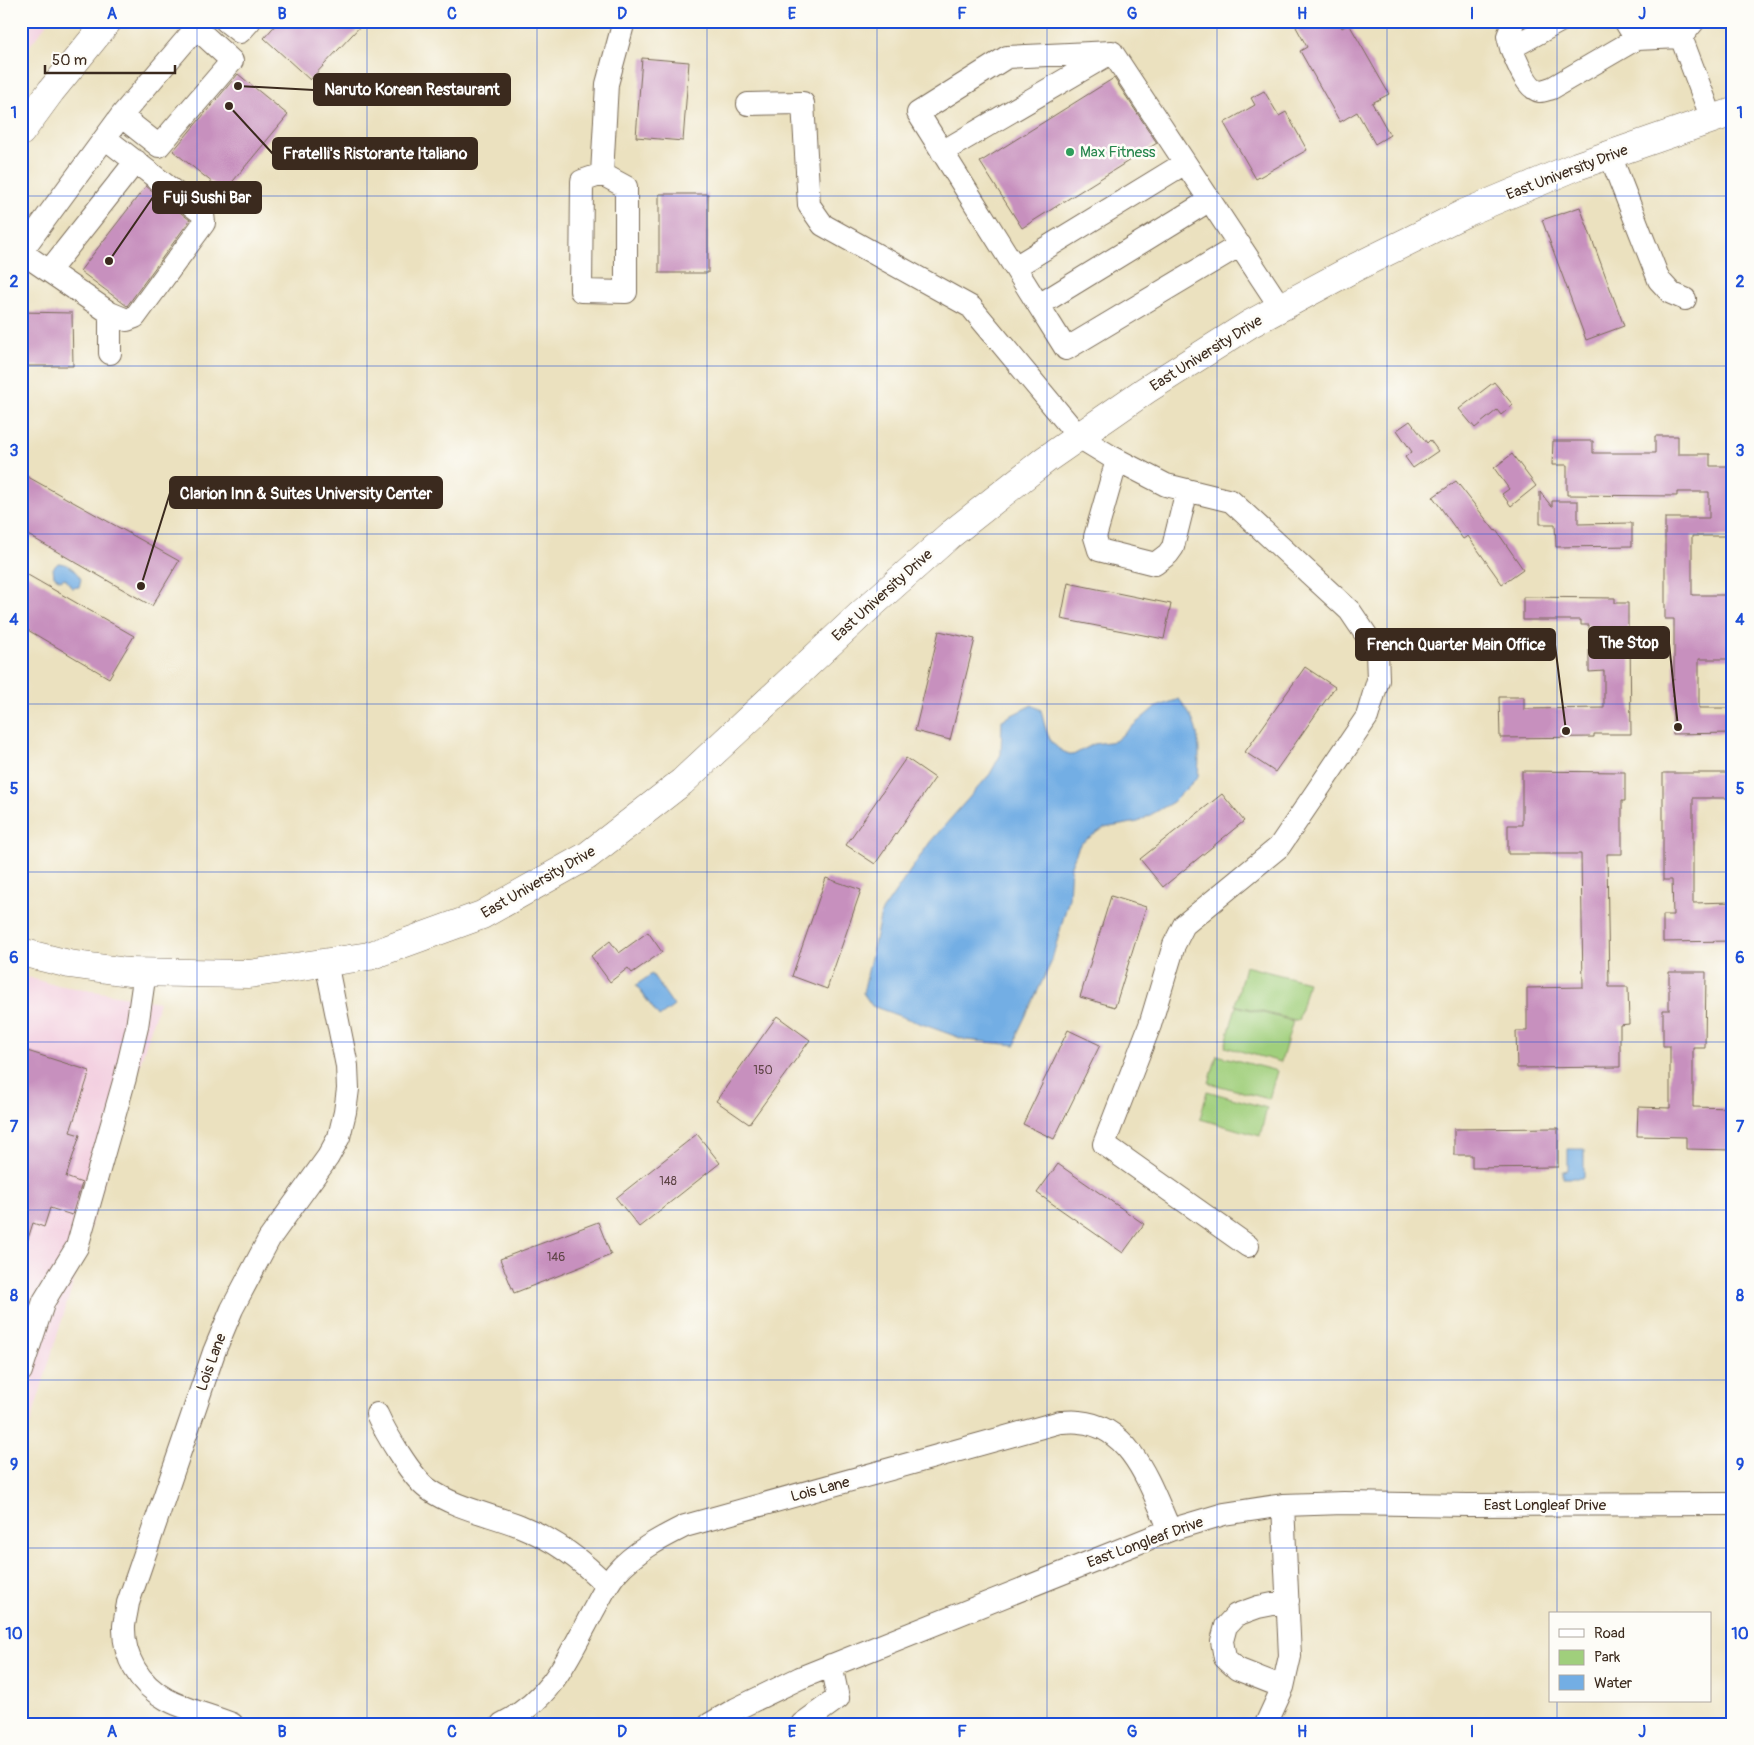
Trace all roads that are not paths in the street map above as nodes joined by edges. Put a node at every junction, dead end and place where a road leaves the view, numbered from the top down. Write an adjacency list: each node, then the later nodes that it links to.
1 (108, 21): 13 (main road)
2 (226, 21): 3 (street)
3 (250, 21)
4 (624, 21): 19 (street)
5 (1555, 22): 8 (street)
6 (199, 25): 12 (street); 12 (street)
7 (1687, 29): 8 (street); 11 (street)
8 (1631, 30)
9 (1112, 52): 15 (street); 15 (street); 18 (street)
10 (748, 104): 30 (street)
11 (1722, 115): 16 (main road, East University Drive)
12 (121, 116): 14 (street)
13 (21, 132)
14 (105, 138): 17 (street); 22 (street)
15 (942, 152): 23 (street)
16 (1610, 155): 25 (street); 27 (main road, East University Drive)
17 (136, 161): 24 (street); 28 (street)
18 (1185, 163): 20 (street); 23 (street)
19 (602, 174): 19 (street)
20 (1210, 200): 21 (street); 26 (street)
21 (1240, 245): 26 (street); 27 (street)
22 (21, 252): 24 (street)
23 (1015, 267): 26 (street)
24 (49, 271): 28 (street)
25 (1685, 299)
26 (1039, 305)
27 (1281, 308): 30 (main road, East University Drive)
28 (110, 313): 29 (street)
29 (110, 353)
30 (1079, 437): 31 (street); 34 (main road, East University Drive)
31 (1116, 460): 32 (street); 32 (street)
32 (1187, 490): 36 (street)
33 (21, 952): 35 (main road, East University Drive)
34 (326, 962): 35 (main road, East University Drive); 46 (street, Lois Lane)
35 (145, 972): 37 (street)
36 (1248, 1246)
37 (21, 1371)
38 (377, 1414): 42 (street)
39 (1733, 1504): 40 (street, East Longleaf Drive)
40 (1283, 1505): 41 (street, East Longleaf Drive); 43 (street)
41 (1170, 1530): 42 (street, Lois Lane); 44 (street, East Longleaf Drive)
42 (607, 1586): 47 (street, Lois Lane)
43 (1288, 1601): 45 (street); 45 (street)
44 (831, 1665): 48 (street, East Longleaf Drive); 49 (street)
45 (1283, 1688): 50 (street)
46 (232, 1724)
47 (502, 1724)
48 (710, 1724)
49 (802, 1724)
50 (1266, 1724)

